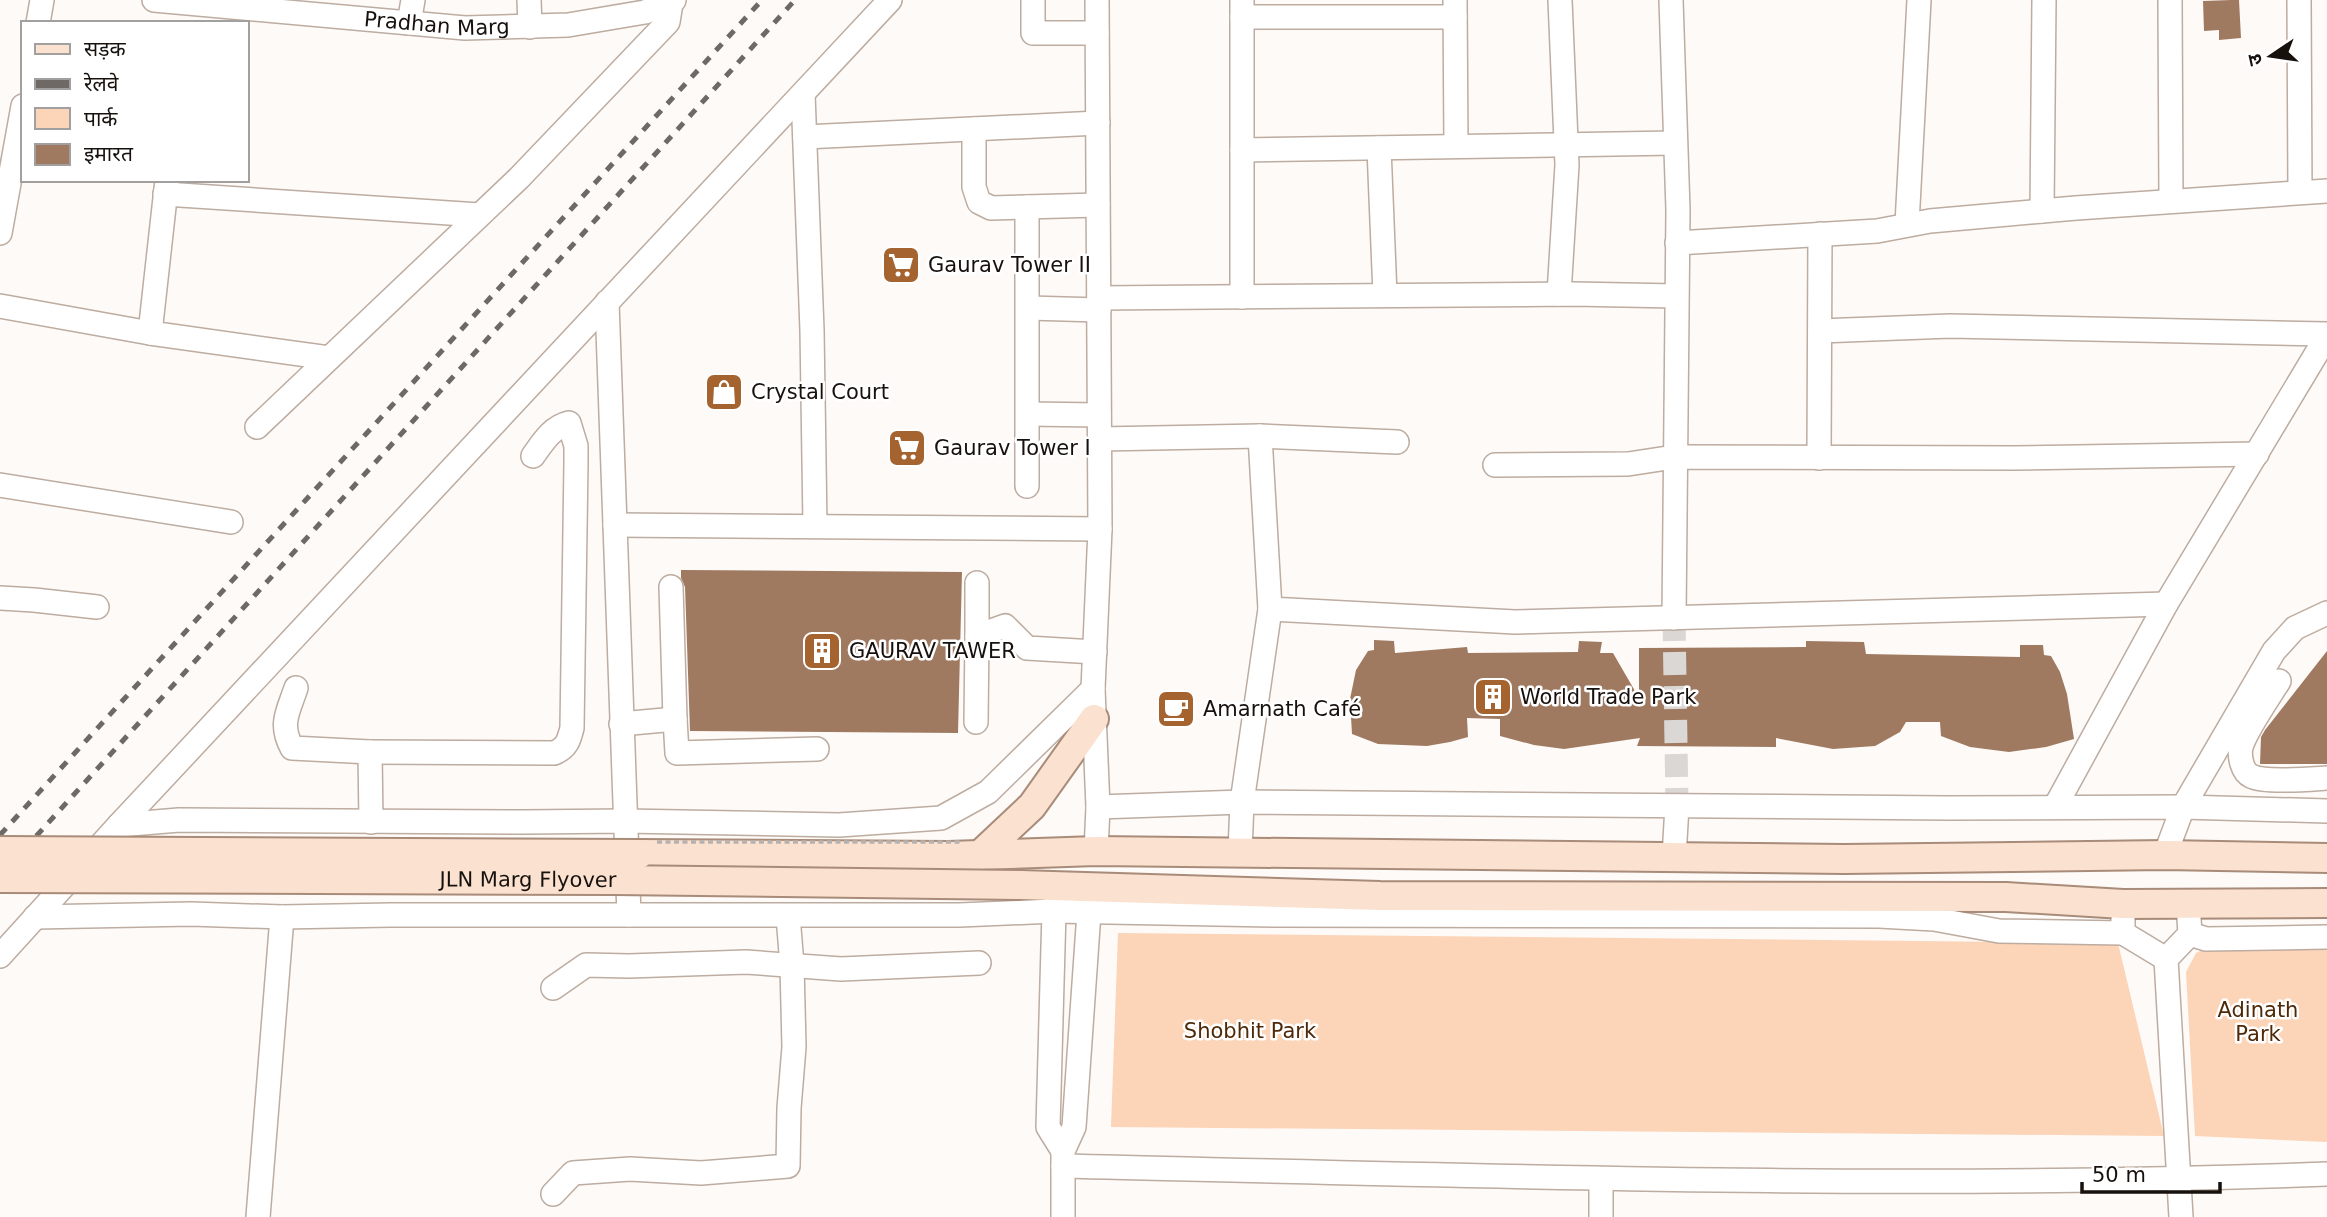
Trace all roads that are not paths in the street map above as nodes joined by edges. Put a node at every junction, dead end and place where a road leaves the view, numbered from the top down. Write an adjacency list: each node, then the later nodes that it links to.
1 (42, 0): 19 (street)
2 (154, 0): 18 (street, Pradhan Marg)
3 (413, 0): 20 (street)
4 (529, 0): 21 (street)
5 (890, 0): 23 (street)
6 (1033, 0): 22 (street)
7 (1097, 0): 22 (street)
8 (1560, 0): 29 (street)
9 (1671, 0): 28 (street)
10 (1919, 0): 42 (street)
11 (2044, 0): 40 (street)
12 (2170, 0): 37 (street)
13 (2299, 0): 36 (street)
14 (672, 1): 21 (street, Pradhan Marg); 41 (street)
15 (266, 5): 18 (street, Pradhan Marg); 20 (street, Pradhan Marg)
16 (1455, 8): 17 (street); 30 (street)
17 (1242, 9): 32 (street)
18 (193, 14)
19 (38, 21)
20 (409, 23): 21 (street, Pradhan Marg)
21 (530, 27)
22 (1097, 33): 25 (street)
23 (803, 93): 27 (street); 50 (street)
24 (21, 112): 33 (street)
25 (1098, 123): 26 (street); 38 (street)
26 (974, 129): 27 (street); 39 (street)
27 (805, 137): 73 (street)
28 (1675, 143): 29 (street); 45 (street)
29 (1566, 145): 30 (street); 46 (street)
30 (1455, 146): 31 (street)
31 (1379, 148): 32 (street); 47 (street)
32 (1242, 150): 49 (street)
33 (7, 158): 43 (street)
34 (166, 187): 41 (street); 55 (street)
35 (2327, 191): 36 (street)
36 (2300, 192): 37 (street)
37 (2171, 201): 40 (street)
38 (1098, 205): 39 (street); 51 (street)
39 (1027, 207): 53 (street)
40 (2042, 211): 42 (street)
41 (479, 215): 57 (street)
42 (1907, 224): 44 (street)
43 (0, 233)
44 (1820, 234): 45 (street); 54 (street)
45 (1677, 243): 48 (street)
46 (1559, 294): 47 (street); 48 (street)
47 (1385, 295): 49 (street)
48 (1676, 296): 66 (street)
49 (1242, 297): 51 (street)
50 (607, 302): 72 (street); 103 (street)
51 (1099, 304): 53 (street); 59 (street)
52 (0, 306): 55 (street)
53 (1029, 308): 58 (street)
54 (1820, 331): 56 (street); 67 (street)
55 (150, 332): 57 (street)
56 (2327, 335): 64 (street)
57 (329, 358): 60 (street)
58 (1028, 414): 59 (street); 70 (street)
59 (1099, 415): 62 (street)
60 (257, 427)
61 (1260, 436): 62 (street); 63 (street); 80 (street)
62 (1100, 439): 74 (street)
63 (1397, 442)
64 (2256, 454): 67 (street); 78 (street)
65 (533, 456): 93 (street)
66 (1674, 457): 67 (street); 68 (street); 82 (street)
67 (1819, 458)
68 (1494, 465)
69 (0, 485): 71 (street)
70 (1027, 486)
71 (231, 522)
72 (615, 524): 73 (street); 91 (street)
73 (815, 526): 74 (street)
74 (1100, 529): 84 (street)
75 (977, 583): 83 (street)
76 (671, 587): 88 (street)
77 (0, 598): 79 (street)
78 (2166, 604): 82 (street); 98 (street)
79 (97, 607)
80 (1270, 609): 82 (street); 95 (street)
81 (2327, 613): 99 (street)
82 (1674, 618)
83 (977, 636): 84 (street); 90 (street)
84 (1095, 652): 87 (street)
85 (2279, 681): 94 (street)
86 (296, 688): 93 (street)
87 (1093, 689): 89 (street); 101 (street)
88 (674, 719): 91 (street); 92 (street)
89 (1094, 719): 97 (street); 107 (main road)
90 (976, 722)
91 (621, 724): 101 (street)
92 (817, 749)
93 (370, 752): 102 (street)
94 (2327, 778)
95 (1242, 802): 96 (street); 97 (street); 106 (street)
96 (1677, 806): 98 (street); 109 (street)
97 (1098, 807): 105 (street)
98 (2055, 807): 99 (street)
99 (2183, 807): 100 (street); 108 (street)
100 (2327, 811)
101 (625, 821): 102 (street); 118 (street)
102 (371, 822): 103 (street)
103 (119, 825): 120 (street)
104 (0, 851): 107 (main road, JLN Marg Flyover, bridge)
105 (1096, 851): 106 (main road, JLN Marg Flyover); 107 (main road, JLN Marg Flyover)
106 (1240, 852): 109 (main road, JLN Marg Flyover)
107 (981, 855)
108 (2165, 855): 109 (main road, JLN Marg Flyover); 110 (main road, JLN Marg Flyover)
109 (1674, 857)
110 (2327, 858)
111 (0, 878): 112 (main road, JLN Marg Flyover, bridge)
112 (1055, 898): 113 (main road, JLN Marg Flyover); 119 (street); 130 (street)
113 (1090, 899): 117 (main road, JLN Marg Flyover); 130 (street)
114 (2188, 903): 115 (main road, JLN Marg Flyover); 116 (main road, JLN Marg Flyover); 123 (street)
115 (2327, 903)
116 (2123, 904): 117 (main road, JLN Marg Flyover); 122 (street)
117 (1957, 910): 122 (street)
118 (629, 915): 119 (street); 121 (street)
119 (788, 916): 128 (street)
120 (35, 917): 121 (street); 125 (street)
121 (282, 918): 135 (street)
122 (2123, 933): 126 (street)
123 (2190, 934): 124 (street); 126 (street)
124 (2327, 937)
125 (0, 956)
126 (2166, 959): 133 (street)
127 (979, 963): 128 (street)
128 (792, 965): 129 (street); 134 (street)
129 (553, 988)
130 (1063, 1159): 132 (street); 136 (street)
131 (2327, 1174): 133 (street)
132 (1601, 1179): 133 (street); 137 (street)
133 (2180, 1180): 138 (street)
134 (553, 1194)
135 (258, 1217)
136 (1063, 1217)
137 (1601, 1217)
138 (2182, 1217)

